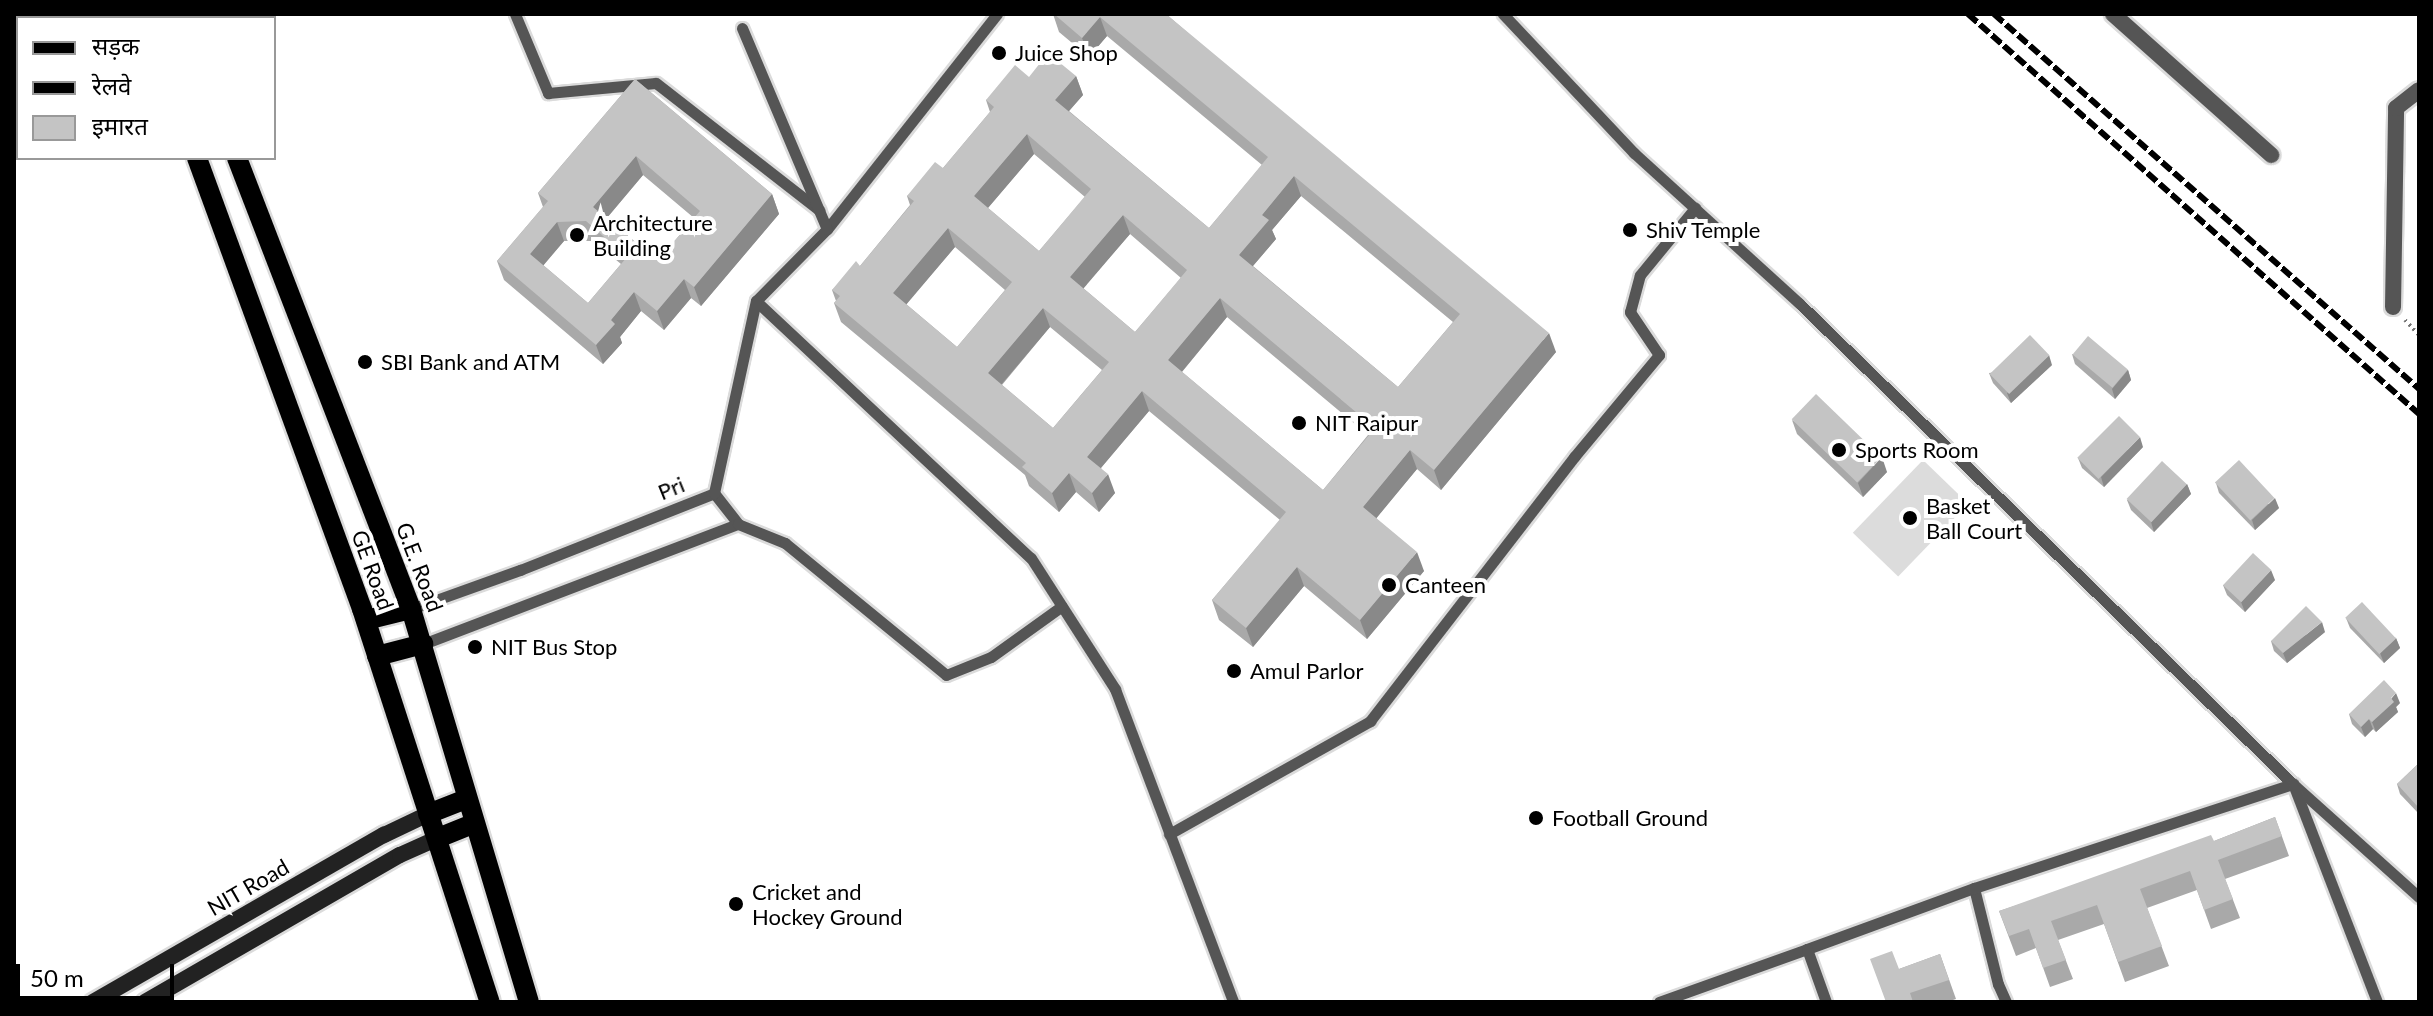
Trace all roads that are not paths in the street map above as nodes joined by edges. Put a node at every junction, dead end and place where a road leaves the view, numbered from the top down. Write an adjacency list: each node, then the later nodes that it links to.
1 (515, 14): 11 (lane)
2 (997, 14): 12 (lane)
3 (1503, 14): 10 (lane)
4 (2113, 14): 7 (street)
5 (742, 28): 11 (lane)
6 (2419, 90): 14 (street)
7 (2271, 155)
8 (198, 160): 19 (main road, GE Road)
9 (238, 160): 18 (main road, G.E. Road)
10 (1695, 208): 22 (lane); 26 (lane)
11 (819, 210): 12 (lane)
12 (827, 229): 13 (lane)
13 (756, 301): 15 (lane, Pri); 17 (lane)
14 (2393, 307)
15 (714, 493): 16 (lane); 18 (lane, Pri)
16 (738, 524): 17 (lane); 20 (lane)
17 (1062, 606): 26 (lane)
18 (411, 609): 19 (main road); 20 (main road, G.E. Road)
19 (366, 620): 21 (main road, GE Road)
20 (423, 644): 21 (main road); 23 (main road, G.E. Road)
21 (377, 656): 24 (main road, GE Road)
22 (2293, 784): 28 (lane); 29 (lane); 39 (lane)
23 (466, 799): 24 (main road); 25 (main road, G.E. Road)
24 (428, 814): 27 (main road, GE Road); 31 (main road, NIT Road)
25 (473, 824): 27 (main road); 34 (main road, G.E. Road)
26 (1169, 834): 35 (lane)
27 (438, 838): 32 (main road); 33 (main road, GE Road)
28 (1974, 888): 30 (lane); 38 (lane)
29 (2419, 897)
30 (1807, 949): 36 (lane); 37 (lane)
31 (93, 1002)
32 (145, 1002)
33 (490, 1002)
34 (529, 1002)
35 (1233, 1002)
36 (1659, 1002)
37 (1826, 1002)
38 (2006, 1002)
39 (2377, 1002)

